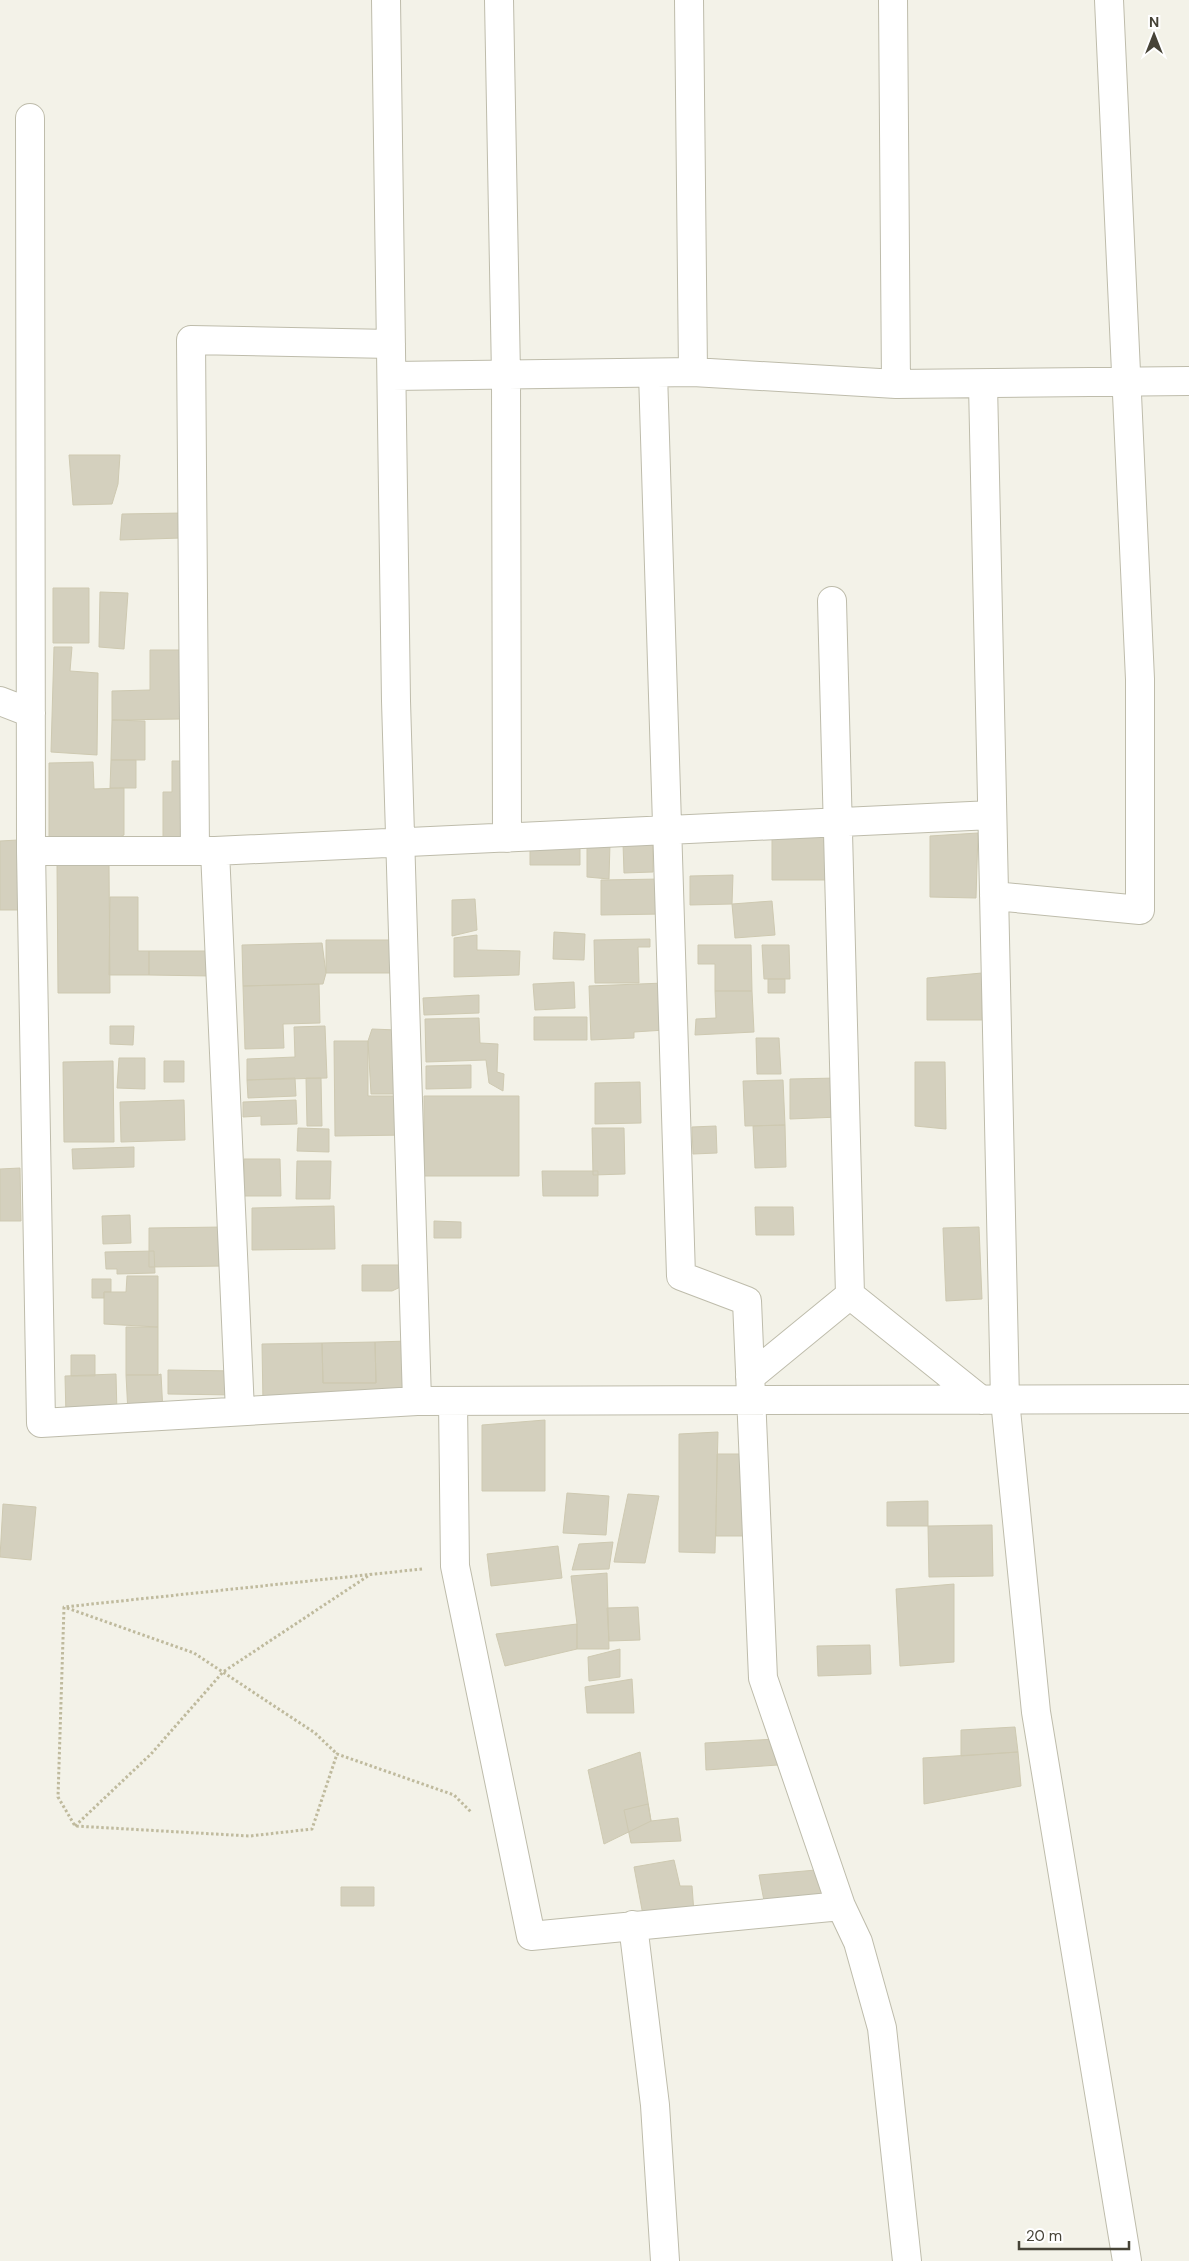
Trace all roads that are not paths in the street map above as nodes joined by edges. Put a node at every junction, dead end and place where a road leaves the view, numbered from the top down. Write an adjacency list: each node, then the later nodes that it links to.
1 (386, 0): 7 (street)
2 (499, 0): 10 (street)
3 (689, 0): 8 (street)
4 (893, 0): 14 (street)
5 (1109, 0): 13 (street)
6 (30, 118): 18 (street)
7 (391, 344): 11 (street); 25 (street)
8 (693, 372): 9 (street); 14 (street)
9 (652, 373): 10 (street); 21 (street)
10 (506, 374): 11 (street); 22 (street)
11 (392, 376): 23 (street)
12 (1189, 381): 13 (street)
13 (1126, 382): 15 (street); 26 (street)
14 (896, 384): 15 (street)
15 (983, 384): 19 (street)
16 (832, 601): 20 (street)
17 (0, 701): 18 (street)
18 (31, 713): 24 (street)
19 (992, 816): 20 (street); 26 (street)
20 (836, 823): 21 (street); 27 (street)
21 (666, 831): 22 (street); 28 (street)
22 (507, 838): 23 (street)
23 (401, 843): 25 (street); 31 (street)
24 (31, 851): 25 (street); 33 (street)
25 (205, 851): 33 (street)
26 (994, 896): 29 (street)
27 (850, 1295): 28 (street); 29 (street)
28 (751, 1389): 29 (street); 32 (street); 34 (street)
29 (993, 1400): 30 (street); 38 (street)
30 (1189, 1400)
31 (417, 1401): 32 (street); 33 (street)
32 (453, 1401): 35 (street)
33 (240, 1411)
34 (841, 1906): 35 (street); 37 (street)
35 (633, 1925): 36 (street)
36 (665, 2261)
37 (907, 2261)
38 (1127, 2261)

